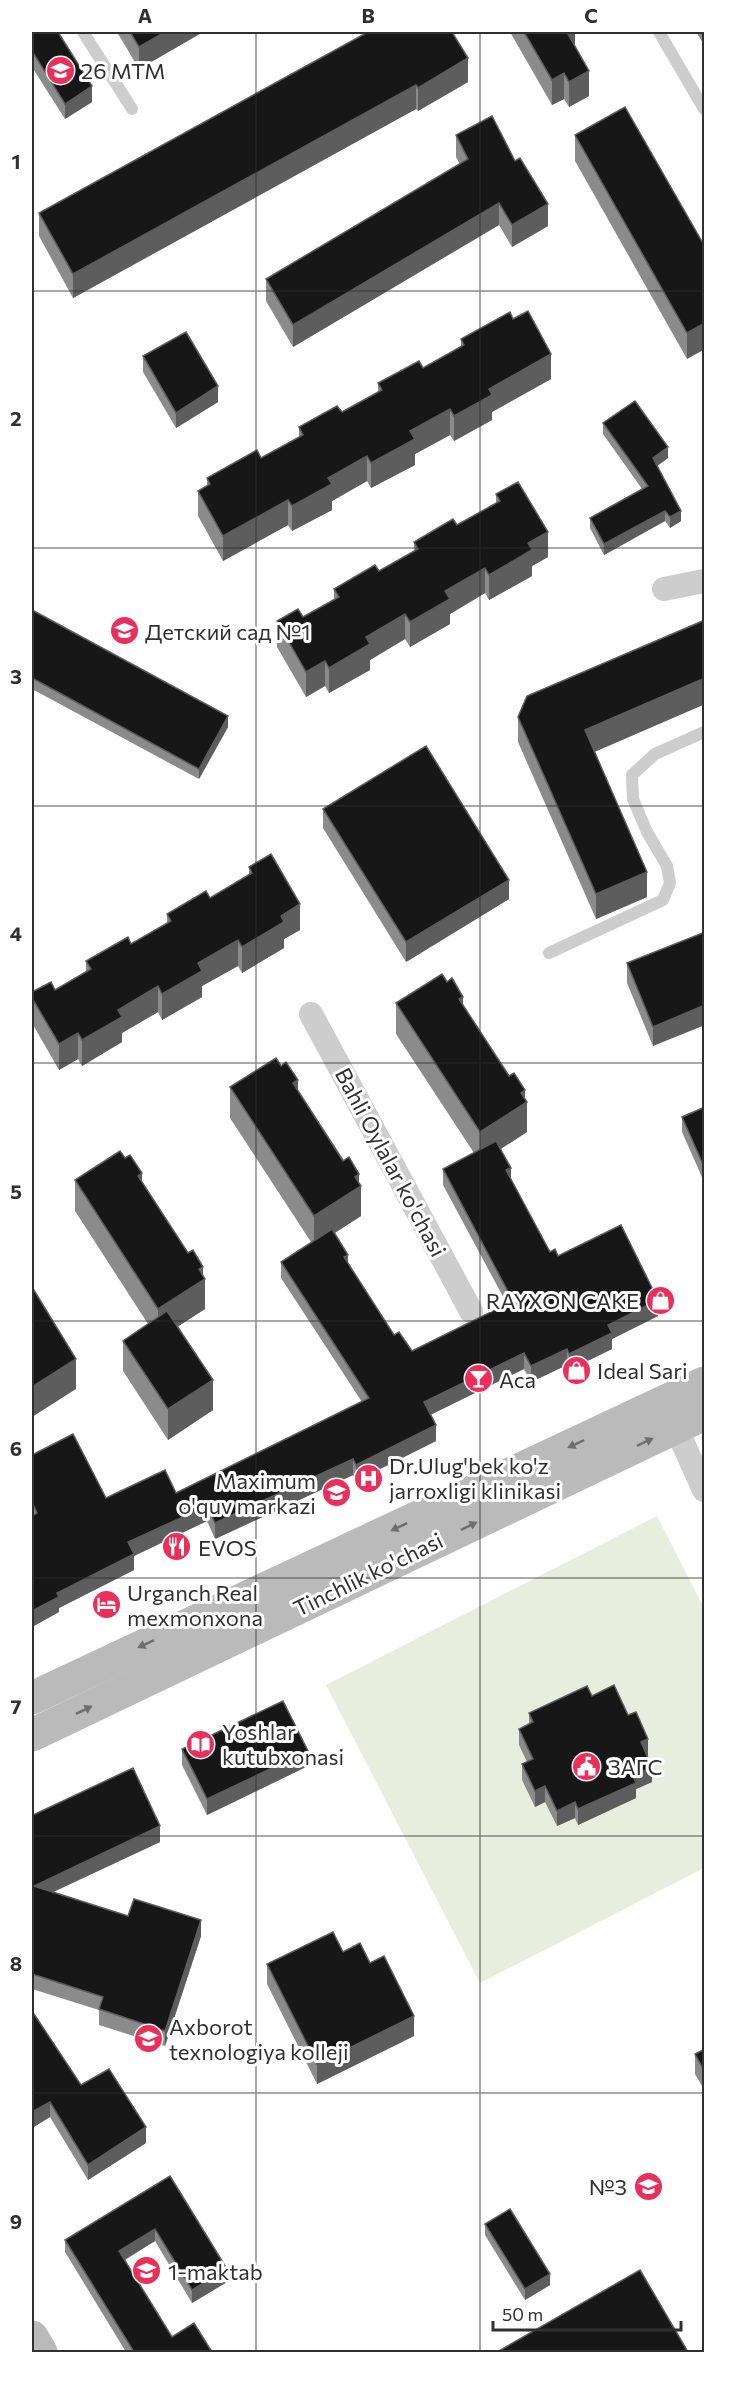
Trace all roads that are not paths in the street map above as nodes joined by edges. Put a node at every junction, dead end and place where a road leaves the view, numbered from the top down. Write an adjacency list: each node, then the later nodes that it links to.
1 (83, 32): 4 (lane)
2 (659, 32): 3 (lane)
3 (705, 109)
4 (132, 110)
5 (705, 581): 6 (street)
6 (664, 589)
7 (705, 732): 8 (lane)
8 (549, 952)
9 (311, 1014): 10 (street, Bahli Oylalar ko'chasi)
10 (471, 1311)
11 (705, 1383): 13 (main road, Tinchlik ko'chasi)
12 (705, 1414): 13 (main road, Tinchlik ko'chasi)
13 (670, 1415): 14 (street); 15 (main road, Tinchlik ko'chasi, one-way to 15); 16 (main road, Tinchlik ko'chasi, one-way to 13)
14 (705, 1490)
15 (32, 1698)
16 (32, 1735)
17 (32, 2337): 18 (main road)
18 (41, 2352)

